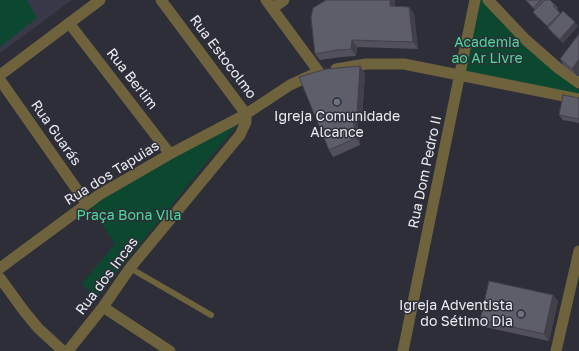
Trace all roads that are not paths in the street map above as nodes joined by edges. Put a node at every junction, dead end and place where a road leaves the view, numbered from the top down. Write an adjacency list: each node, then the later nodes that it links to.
1 (100, 0): 7 (street)
2 (161, 0): 14 (street, Rua Estocolmo)
3 (284, 0): 6 (street)
4 (475, 0): 10 (street, Rua Dom Pedro II)
5 (488, 0): 12 (street)
6 (269, 4): 8 (street)
7 (69, 23): 9 (street); 15 (street, Rua Berlim)
8 (319, 72): 10 (street); 14 (street)
9 (0, 75)
10 (460, 75): 13 (street); 26 (street, Rua Dom Pedro II)
11 (0, 80): 16 (street, Rua Guarás)
12 (579, 83)
13 (579, 99)
14 (246, 114): 15 (street, Rua dos Tapuias); 19 (street, Rua dos Incas)
15 (170, 154): 16 (street, Rua dos Tapuias)
16 (87, 204): 18 (street, Rua dos Tapuias)
17 (579, 251): 27 (street)
18 (0, 268)
19 (130, 268): 21 (street, Rua dos Incas); 22 (lane)
20 (0, 278): 23 (street)
21 (103, 307): 24 (street, Rua dos Incas); 25 (street)
22 (211, 315)
23 (63, 351)
24 (68, 351)
25 (170, 351)
26 (403, 351)
27 (556, 351)

